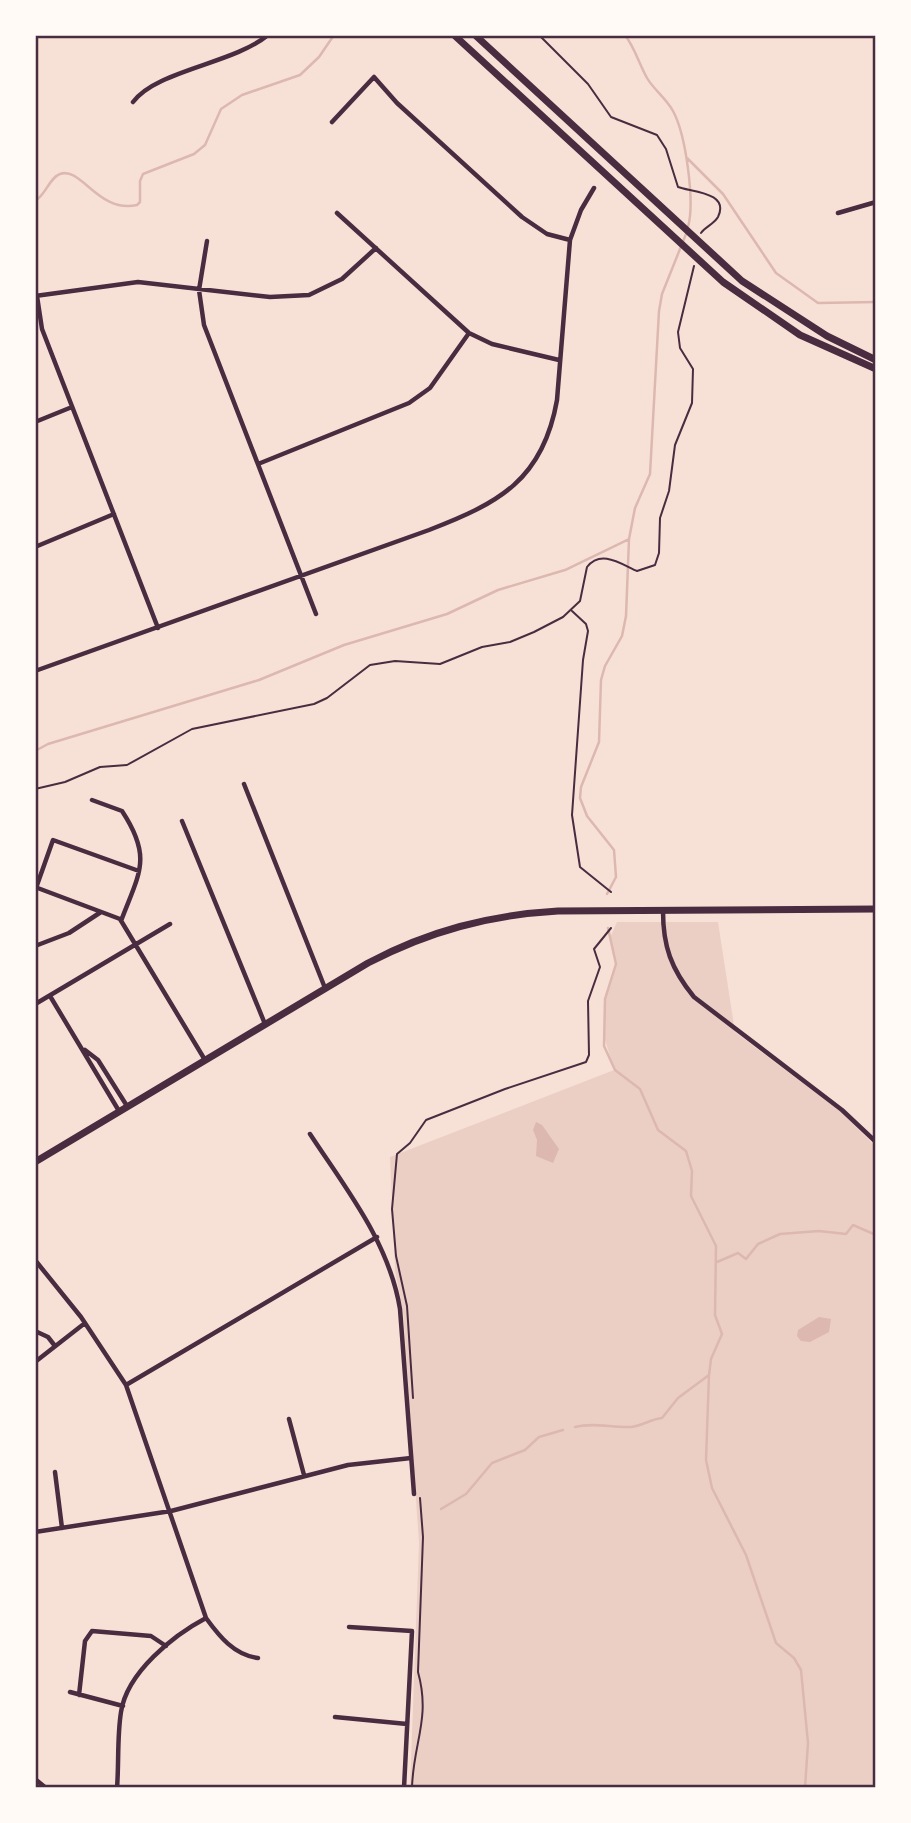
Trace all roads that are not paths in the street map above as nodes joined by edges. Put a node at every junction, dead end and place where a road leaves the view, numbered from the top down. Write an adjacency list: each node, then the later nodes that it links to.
1 (268, 35): 4 (street)
2 (454, 35): 18 (main road)
3 (475, 35): 17 (main road)
4 (132, 102)
5 (332, 122): 10 (street)
6 (594, 188): 10 (street)
7 (876, 202): 9 (street)
8 (337, 213): 12 (street)
9 (838, 213)
10 (570, 240): 16 (street)
11 (206, 241): 13 (street)
12 (376, 248): 13 (street); 15 (street)
13 (200, 290): 14 (street); 21 (street)
14 (36, 296): 19 (street)
15 (469, 333): 16 (street); 21 (street)
16 (558, 360): 24 (street)
17 (876, 360)
18 (876, 369)
19 (72, 407): 20 (street); 22 (street)
20 (35, 422)
21 (258, 464): 24 (street)
22 (114, 514): 23 (street); 26 (street)
23 (35, 547)
24 (301, 576): 25 (street); 26 (street)
25 (316, 614)
26 (158, 628): 27 (street)
27 (35, 671)
28 (244, 784): 40 (street)
29 (92, 800): 31 (street)
30 (182, 821): 43 (street)
31 (139, 871): 32 (street); 36 (street)
32 (35, 887): 35 (street)
33 (876, 909): 34 (main road)
34 (663, 911): 40 (main road); 49 (street)
35 (101, 912): 36 (street); 39 (street)
36 (121, 922): 38 (street)
37 (170, 924): 38 (street)
38 (135, 944): 41 (street); 45 (street)
39 (35, 946)
40 (325, 988): 43 (main road)
41 (50, 996): 42 (street); 44 (street)
42 (35, 1000)
43 (265, 1024): 45 (main road)
44 (84, 1049): 46 (street); 47 (street)
45 (205, 1060): 46 (main road)
46 (127, 1106): 47 (main road)
47 (118, 1111): 50 (main road)
48 (310, 1134): 51 (street)
49 (876, 1142)
50 (35, 1162)
51 (377, 1237): 57 (street); 59 (street)
52 (35, 1260): 53 (street)
53 (85, 1323): 55 (street); 57 (street)
54 (35, 1331): 55 (street)
55 (55, 1346): 56 (street)
56 (35, 1362)
57 (126, 1385): 63 (street)
58 (289, 1419): 61 (street)
59 (411, 1458): 61 (street); 62 (street)
60 (55, 1472): 64 (street)
61 (304, 1475): 63 (street)
62 (414, 1494)
63 (171, 1511): 64 (street); 66 (street)
64 (62, 1528): 65 (street)
65 (35, 1532)
66 (206, 1618): 68 (street); 69 (street)
67 (349, 1627): 74 (street)
68 (166, 1646): 71 (street); 72 (street)
69 (258, 1658)
70 (70, 1692): 71 (street)
71 (79, 1695): 72 (street)
72 (122, 1706): 76 (street)
73 (335, 1717): 74 (street)
74 (407, 1724): 79 (street)
75 (35, 1779): 77 (street)
76 (117, 1787): 78 (street)
77 (46, 1788)
78 (129, 1788)
79 (404, 1788)

